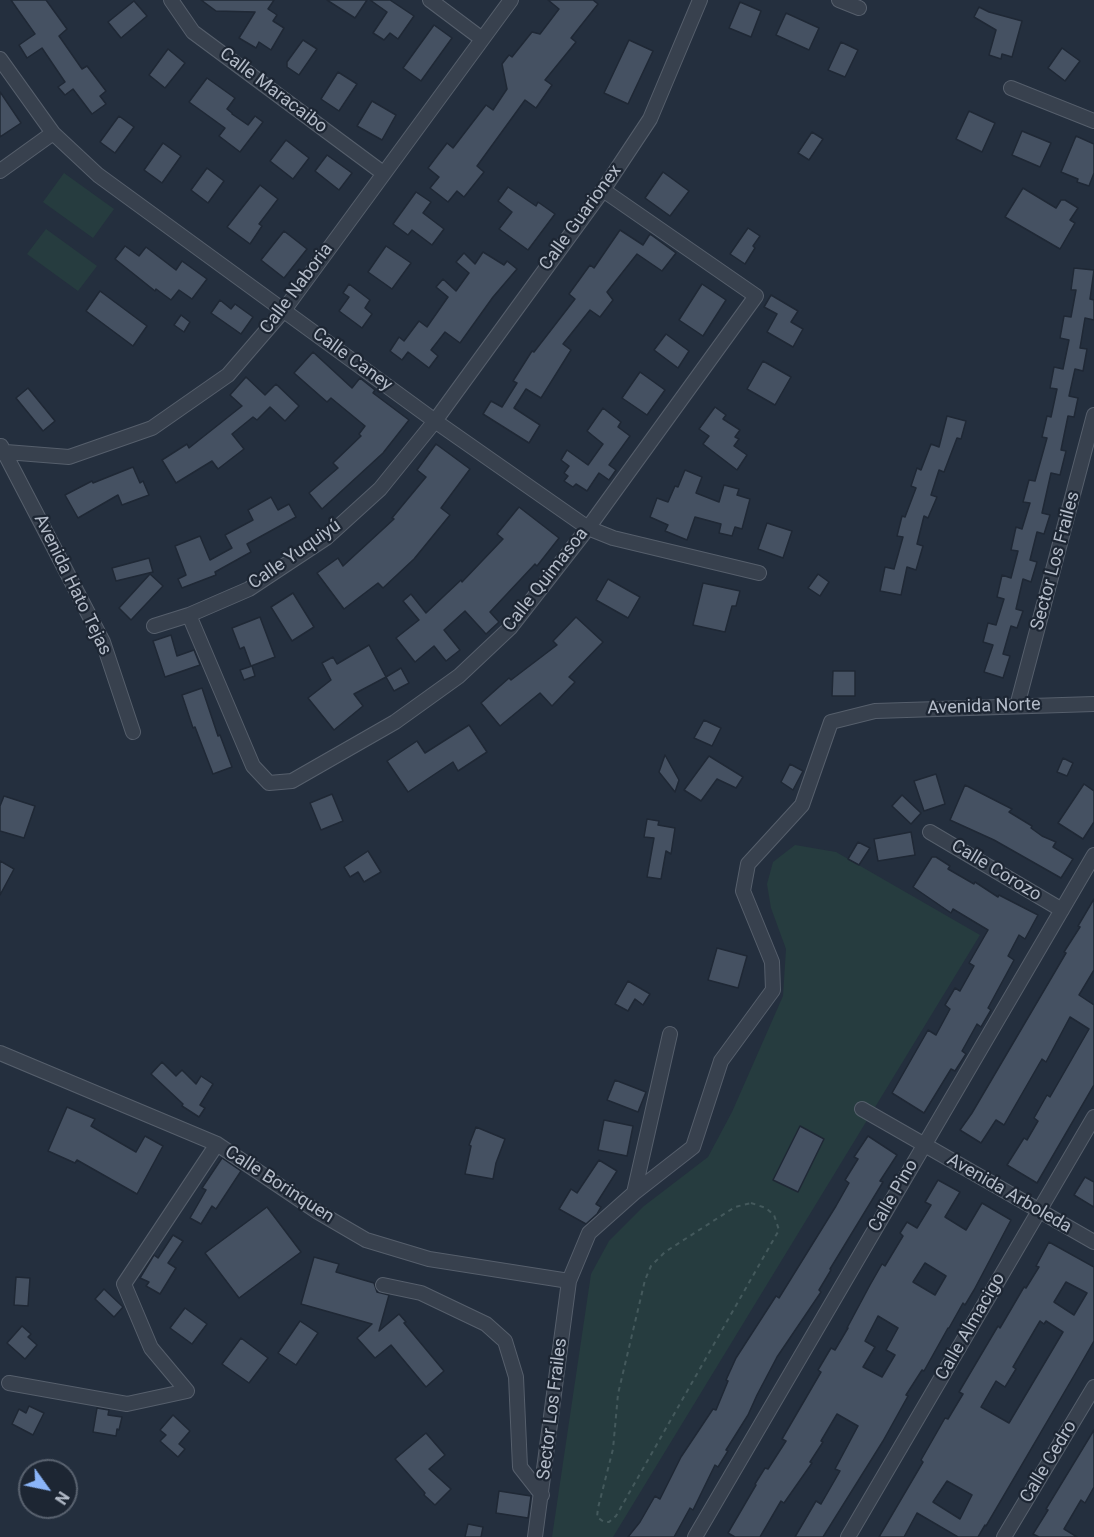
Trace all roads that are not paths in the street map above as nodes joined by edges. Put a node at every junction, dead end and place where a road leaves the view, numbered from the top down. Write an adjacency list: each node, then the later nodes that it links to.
1 (171, 0): 13 (street, Calle Maracaibo)
2 (430, 0): 7 (street)
3 (512, 0): 7 (street, Calle Naboria)
4 (700, 0): 14 (street, Calle Guarionex)
5 (839, 0): 6 (street)
6 (860, 8)
7 (482, 39): 13 (street, Calle Naboria)
8 (0, 58): 11 (street, Calle Caney)
9 (1011, 88): 10 (street)
10 (1094, 121)
11 (52, 133): 12 (street); 15 (street, Calle Caney)
12 (0, 171)
13 (383, 173): 15 (street, Calle Naboria)
14 (603, 190): 17 (street, Calle Guarionex); 19 (street, Calle Quimasoa)
15 (284, 310): 17 (street, Calle Caney); 18 (street, Calle Naboria)
16 (1094, 415): 24 (street, Sector Los Frailes)
17 (435, 421): 19 (street, Calle Caney); 21 (street, Calle Yuquiyú)
18 (2, 450): 25 (street, Avenida Hato Tejas)
19 (588, 528): 20 (street, Calle Caney); 21 (street, Calle Quimasoa)
20 (759, 573)
21 (189, 615): 22 (street, Calle Yuquiyú)
22 (154, 626)
23 (1094, 704): 24 (street, Avenida Norte)
24 (1017, 706): 35 (street, Avenida Norte)
25 (133, 732)
26 (930, 832): 28 (street, Calle Corozo)
27 (1094, 855): 28 (street, Calle Pino)
28 (1062, 910): 34 (street, Calle Pino)
29 (670, 1034): 35 (street)
30 (0, 1053): 33 (street, Calle Borinquen)
31 (861, 1108): 34 (street, Avenida Arboleda)
32 (1094, 1117): 36 (street, Calle Almacigo)
33 (217, 1144): 38 (street, Calle Borinquen); 40 (street)
34 (924, 1144): 36 (street, Avenida Arboleda); 44 (street, Calle Pino)
35 (634, 1193): 38 (street, Sector Los Frailes)
36 (1038, 1211): 37 (street, Avenida Arboleda); 45 (street, Calle Almacigo)
37 (1094, 1242)
38 (570, 1281): 42 (street, Sector Los Frailes)
39 (383, 1285): 42 (street)
40 (9, 1383)
41 (1094, 1387): 46 (street, Calle Cedro)
42 (542, 1495): 43 (street, Sector Los Frailes)
43 (535, 1537)
44 (695, 1537)
45 (848, 1537)
46 (1004, 1537)

